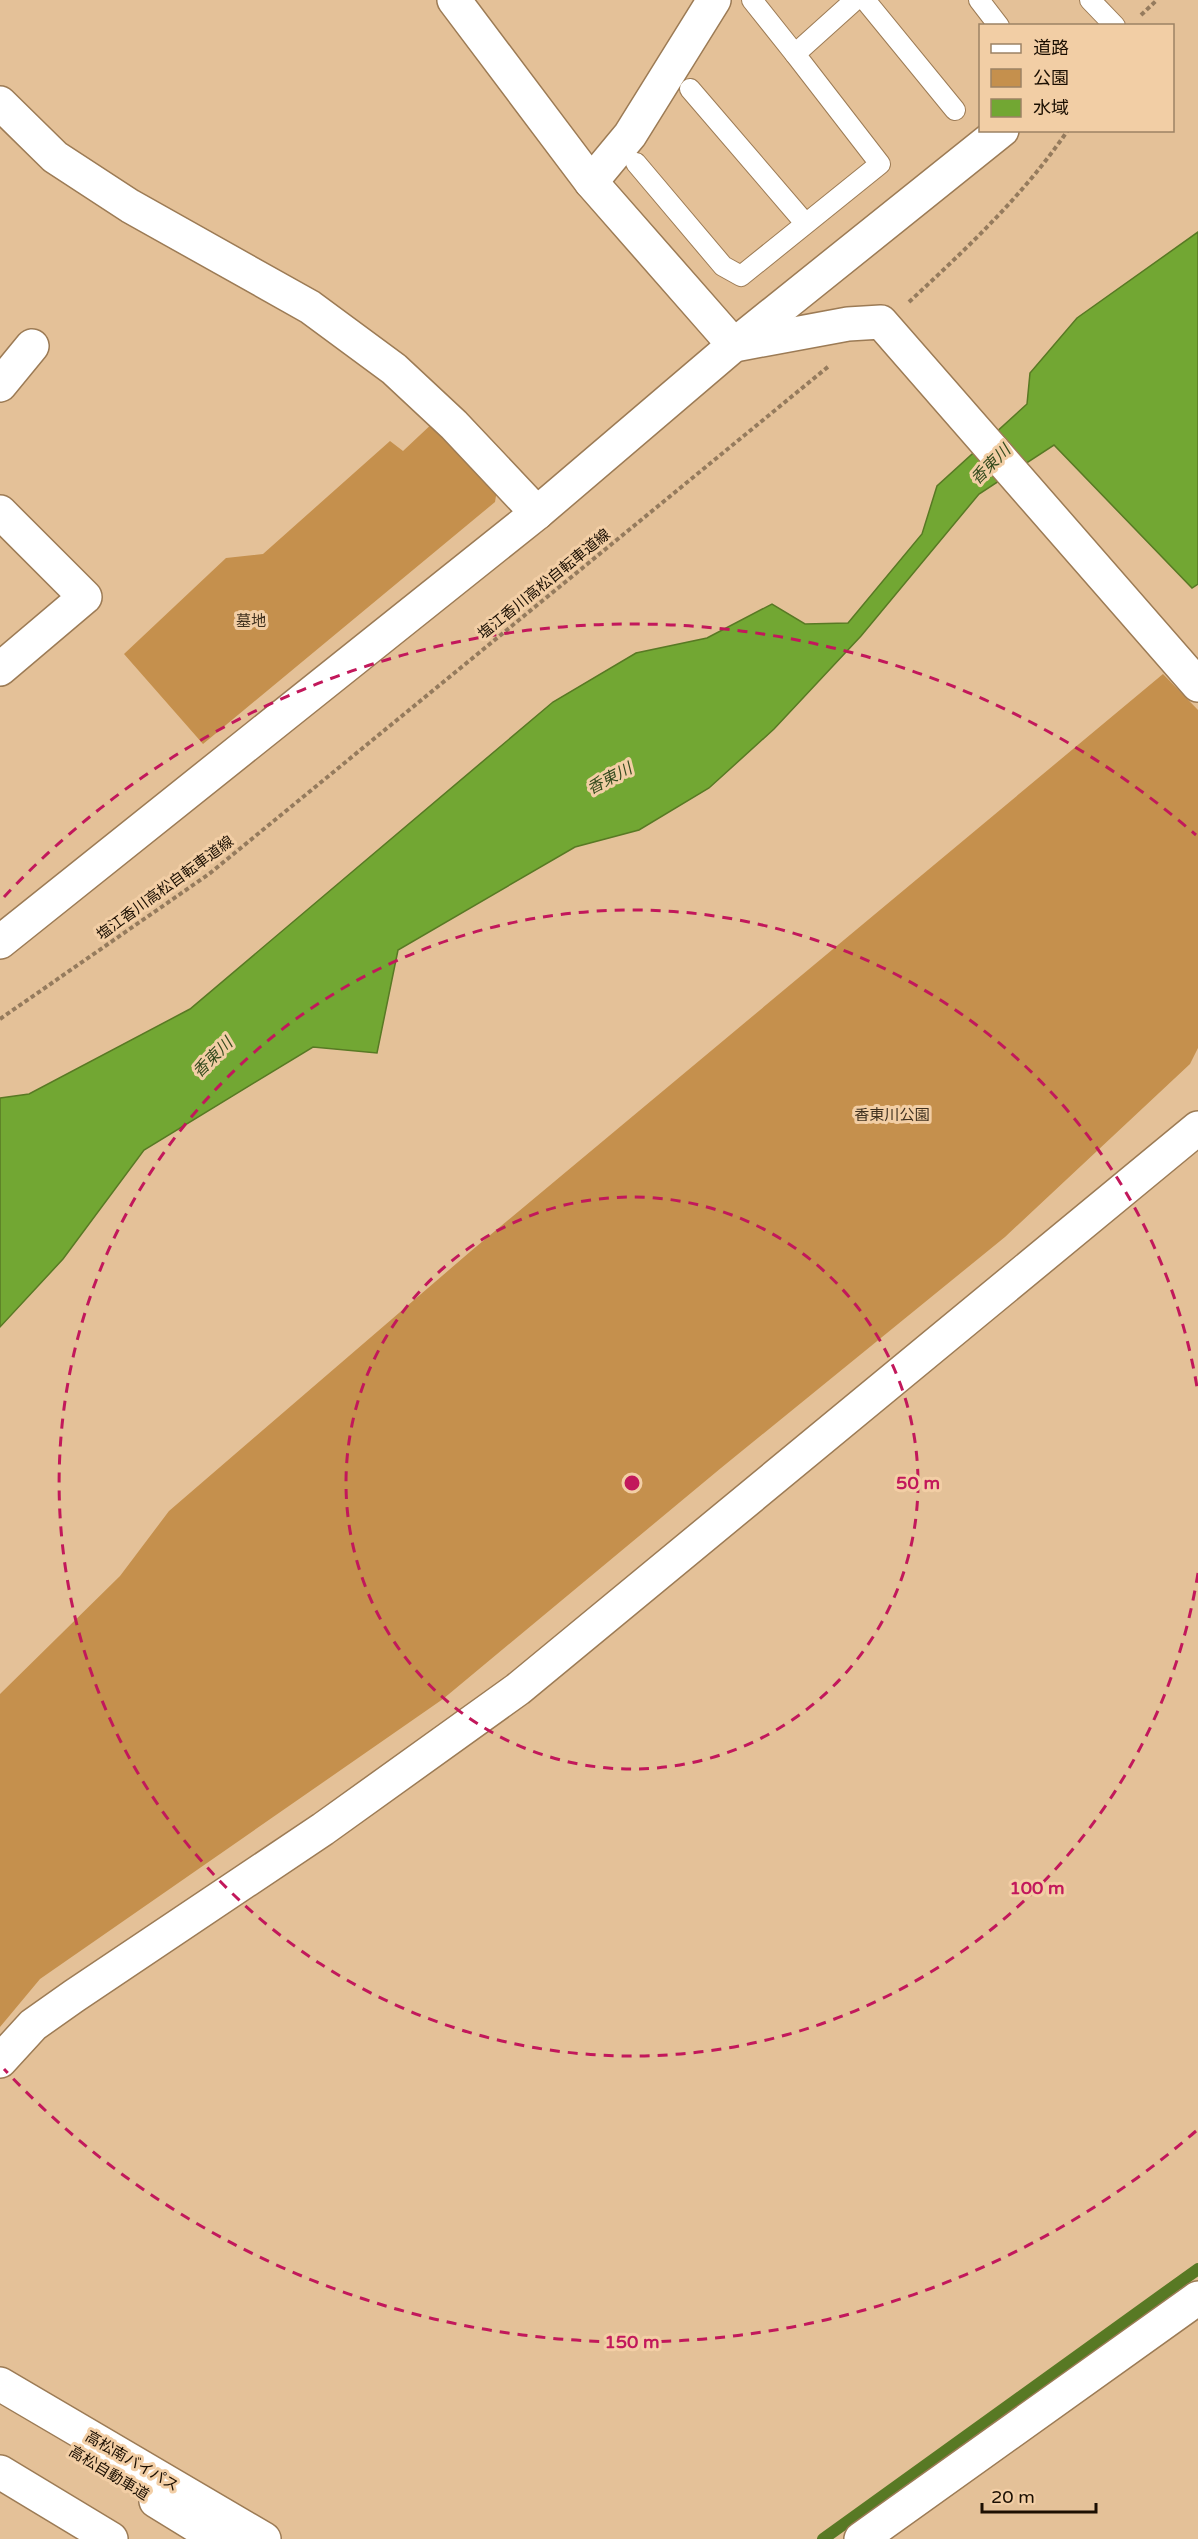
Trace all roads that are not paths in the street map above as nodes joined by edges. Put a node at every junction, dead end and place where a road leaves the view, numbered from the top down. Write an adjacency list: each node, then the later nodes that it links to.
1 (454, 0): 16 (main road)
2 (714, 0): 16 (main road)
3 (752, 0): 10 (lane)
4 (855, 0): 10 (lane)
5 (865, 0): 13 (lane)
6 (979, 0): 8 (lane)
7 (1090, 0): 9 (lane)
8 (997, 24)
9 (1113, 24)
10 (795, 54): 17 (lane)
11 (690, 89): 17 (lane)
12 (0, 103): 22 (main road)
13 (956, 110)
14 (1000, 132): 18 (main road)
15 (636, 163): 17 (lane)
16 (591, 182): 18 (main road)
17 (805, 223)
18 (734, 345): 22 (main road); 24 (main road)
19 (32, 346): 20 (main road)
20 (0, 385)
21 (0, 512): 23 (main road)
22 (537, 513): 25 (main road)
23 (0, 669)
24 (1198, 685)
25 (0, 942)
26 (1198, 1128): 27 (main road)
27 (0, 2061)
28 (1198, 2298): 37 (main road)
29 (0, 2384): 36 (main road, 高松南バイパス)
30 (0, 2407): 35 (main road, 高松自動車道)
31 (0, 2472): 34 (main road)
32 (0, 2491): 33 (main road)
33 (77, 2539)
34 (111, 2539)
35 (218, 2539)
36 (264, 2539)
37 (861, 2539)

